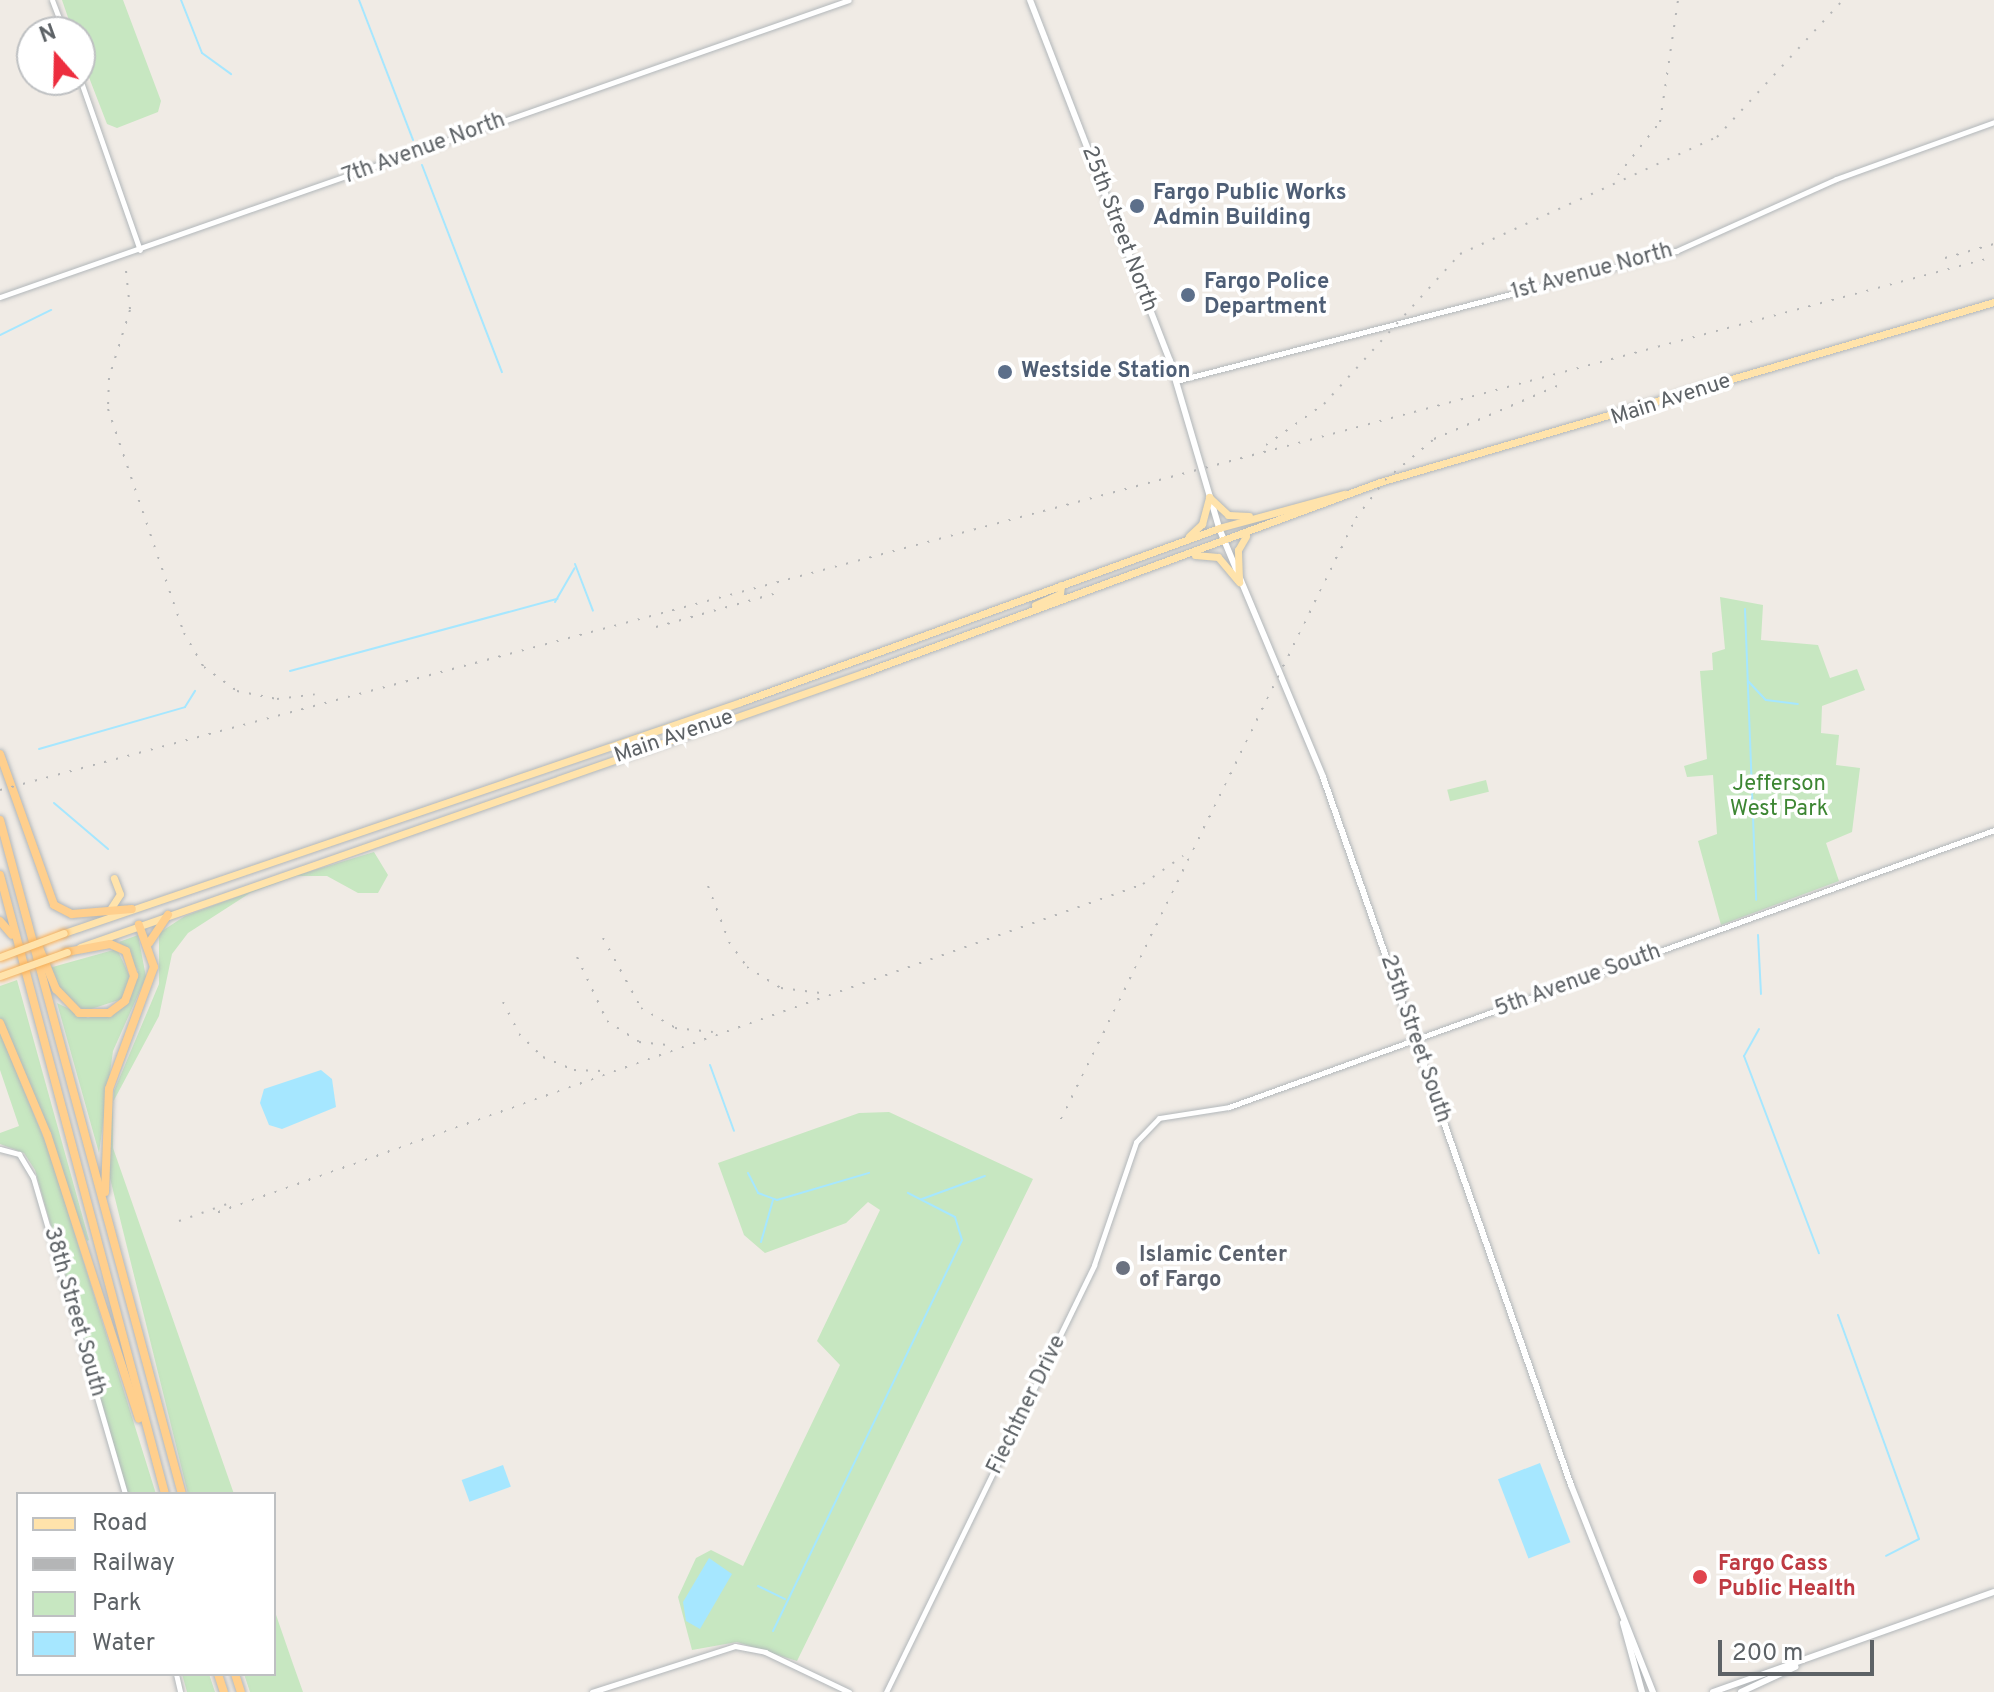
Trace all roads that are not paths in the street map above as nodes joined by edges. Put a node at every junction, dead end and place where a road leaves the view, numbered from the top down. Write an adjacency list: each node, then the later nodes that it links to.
1 (849, 0): 5 (street, 7th Avenue North)
2 (1030, 0): 8 (main road, 25th Street North)
3 (86, 96): 5 (street)
4 (1994, 122): 8 (street, 1st Avenue North)
5 (140, 250): 6 (street, 7th Avenue North)
6 (0, 297)
7 (1994, 302): 10 (main road, Main Avenue)
8 (1176, 381): 9 (main road, 25th Street North)
9 (1197, 461): 11 (main road, 25th Street South)
10 (1346, 493): 12 (main road, Main Avenue); 14 (main road, Main Avenue)
11 (1209, 497): 12 (main road); 13 (main road, 25th Street South); 16 (main road)
12 (1255, 516): 13 (main road, Main Avenue)
13 (1219, 528): 15 (main road, 25th Street South); 16 (main road, Main Avenue)
14 (1251, 531): 15 (main road, Main Avenue); 18 (main road)
15 (1224, 541): 17 (main road, Main Avenue); 18 (main road, 25th Street South)
16 (1179, 543): 19 (main road, Main Avenue)
17 (1165, 562): 18 (main road); 20 (main road, Main Avenue)
18 (1239, 582): 41 (main road, 25th Street South)
19 (1061, 585): 20 (main road); 21 (main road, Main Avenue)
20 (1001, 623): 22 (main road, Main Avenue)
21 (762, 694): 22 (main road); 29 (main road, Main Avenue)
22 (722, 721): 31 (main road, Main Avenue)
23 (0, 754): 30 (highway)
24 (0, 820): 28 (highway)
25 (1994, 830): 41 (street, 5th Avenue South)
26 (0, 875): 35 (highway)
27 (114, 878): 30 (main road)
28 (22, 902): 37 (highway); 44 (highway)
29 (132, 909): 30 (highway); 33 (main road, Main Avenue); 34 (main road)
30 (111, 910): 33 (main road)
31 (168, 915): 34 (main road, Main Avenue); 36 (highway)
32 (0, 921): 35 (highway)
33 (96, 921): 38 (main road, Main Avenue, bridge)
34 (139, 925): 36 (highway); 37 (main road, Main Avenue)
35 (17, 941): 45 (highway)
36 (149, 943): 44 (highway)
37 (67, 952): 39 (main road, Main Avenue, bridge)
38 (0, 957)
39 (0, 976)
40 (0, 1023): 45 (highway)
41 (1415, 1041): 42 (street, 5th Avenue South); 50 (main road, 25th Street South)
42 (1159, 1118): 54 (street, Fiechtner Drive)
43 (0, 1149): 46 (street, 38th Street South)
44 (105, 1205): 48 (highway)
45 (157, 1467): 47 (highway)
46 (124, 1492)
47 (164, 1492)
48 (181, 1492)
49 (1994, 1592): 51 (main road)
50 (1623, 1623): 55 (main road, 25th Street South); 56 (main road, 25th Street South)
51 (1795, 1667): 57 (main road); 58 (main road)
52 (592, 1692): 53 (street)
53 (849, 1692)
54 (886, 1692)
55 (1642, 1692)
56 (1653, 1692)
57 (1713, 1692)
58 (1741, 1692)

